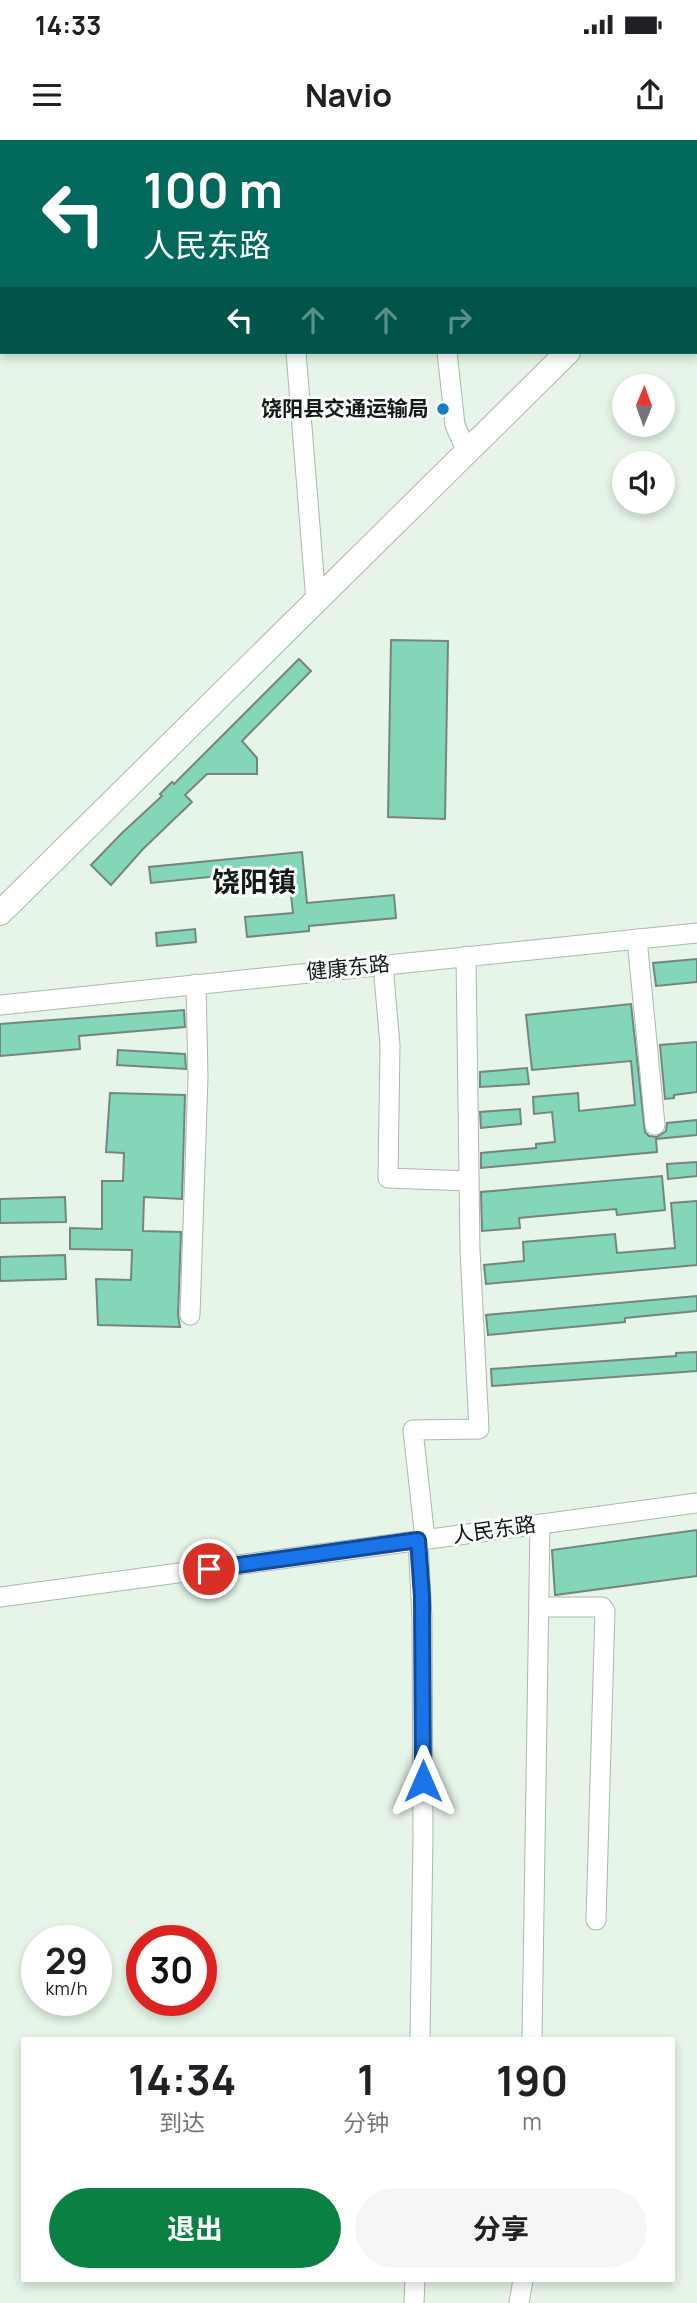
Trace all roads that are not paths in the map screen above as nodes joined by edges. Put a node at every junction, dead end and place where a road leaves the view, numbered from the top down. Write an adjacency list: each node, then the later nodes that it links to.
1 (296, 354): 5 (street)
2 (447, 354): 4 (street)
3 (566, 354): 4 (main road)
4 (467, 452): 5 (main road)
5 (316, 601): 6 (main road)
6 (0, 913)
7 (697, 933): 8 (street, 健康东路)
8 (637, 939): 9 (street, 健康东路); 13 (street)
9 (466, 956): 10 (street, 健康东路); 14 (street)
10 (383, 965): 11 (street, 健康东路); 14 (street)
11 (196, 984): 12 (street, 健康东路); 15 (street)
12 (0, 1005)
13 (655, 1125)
14 (469, 1181): 18 (street)
15 (190, 1315)
16 (697, 1503): 17 (street, 人民东路)
17 (540, 1524): 18 (street, 人民东路); 20 (street)
18 (421, 1540): 19 (street, 人民东路); 22 (street)
19 (0, 1597)
20 (539, 1607): 21 (street); 23 (street)
21 (596, 1920)
22 (420, 2037)
23 (532, 2037)
24 (415, 2282): 26 (street)
25 (523, 2282): 27 (street)
26 (414, 2303)
27 (519, 2303)

